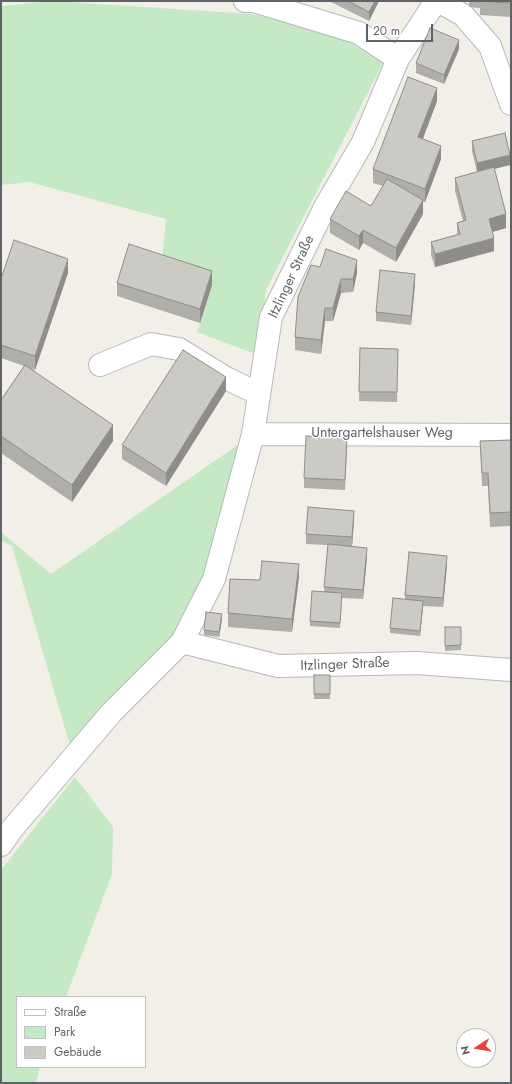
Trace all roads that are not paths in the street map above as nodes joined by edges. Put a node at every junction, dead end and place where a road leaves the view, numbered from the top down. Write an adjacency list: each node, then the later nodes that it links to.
1 (245, 1): 3 (street)
2 (437, 1): 3 (street, Itzlinger Straße); 4 (street, Itzlinger Straße)
3 (398, 59): 6 (street, Itzlinger Straße)
4 (510, 97)
5 (100, 365): 6 (street)
6 (259, 394): 7 (street, Itzlinger Straße)
7 (253, 434): 8 (street, Untergartelshauser Weg); 9 (street, Itzlinger Straße)
8 (511, 435)
9 (182, 642): 10 (street, Itzlinger Straße); 11 (street, Itzlinger Straße)
10 (511, 670)
11 (1, 845)

